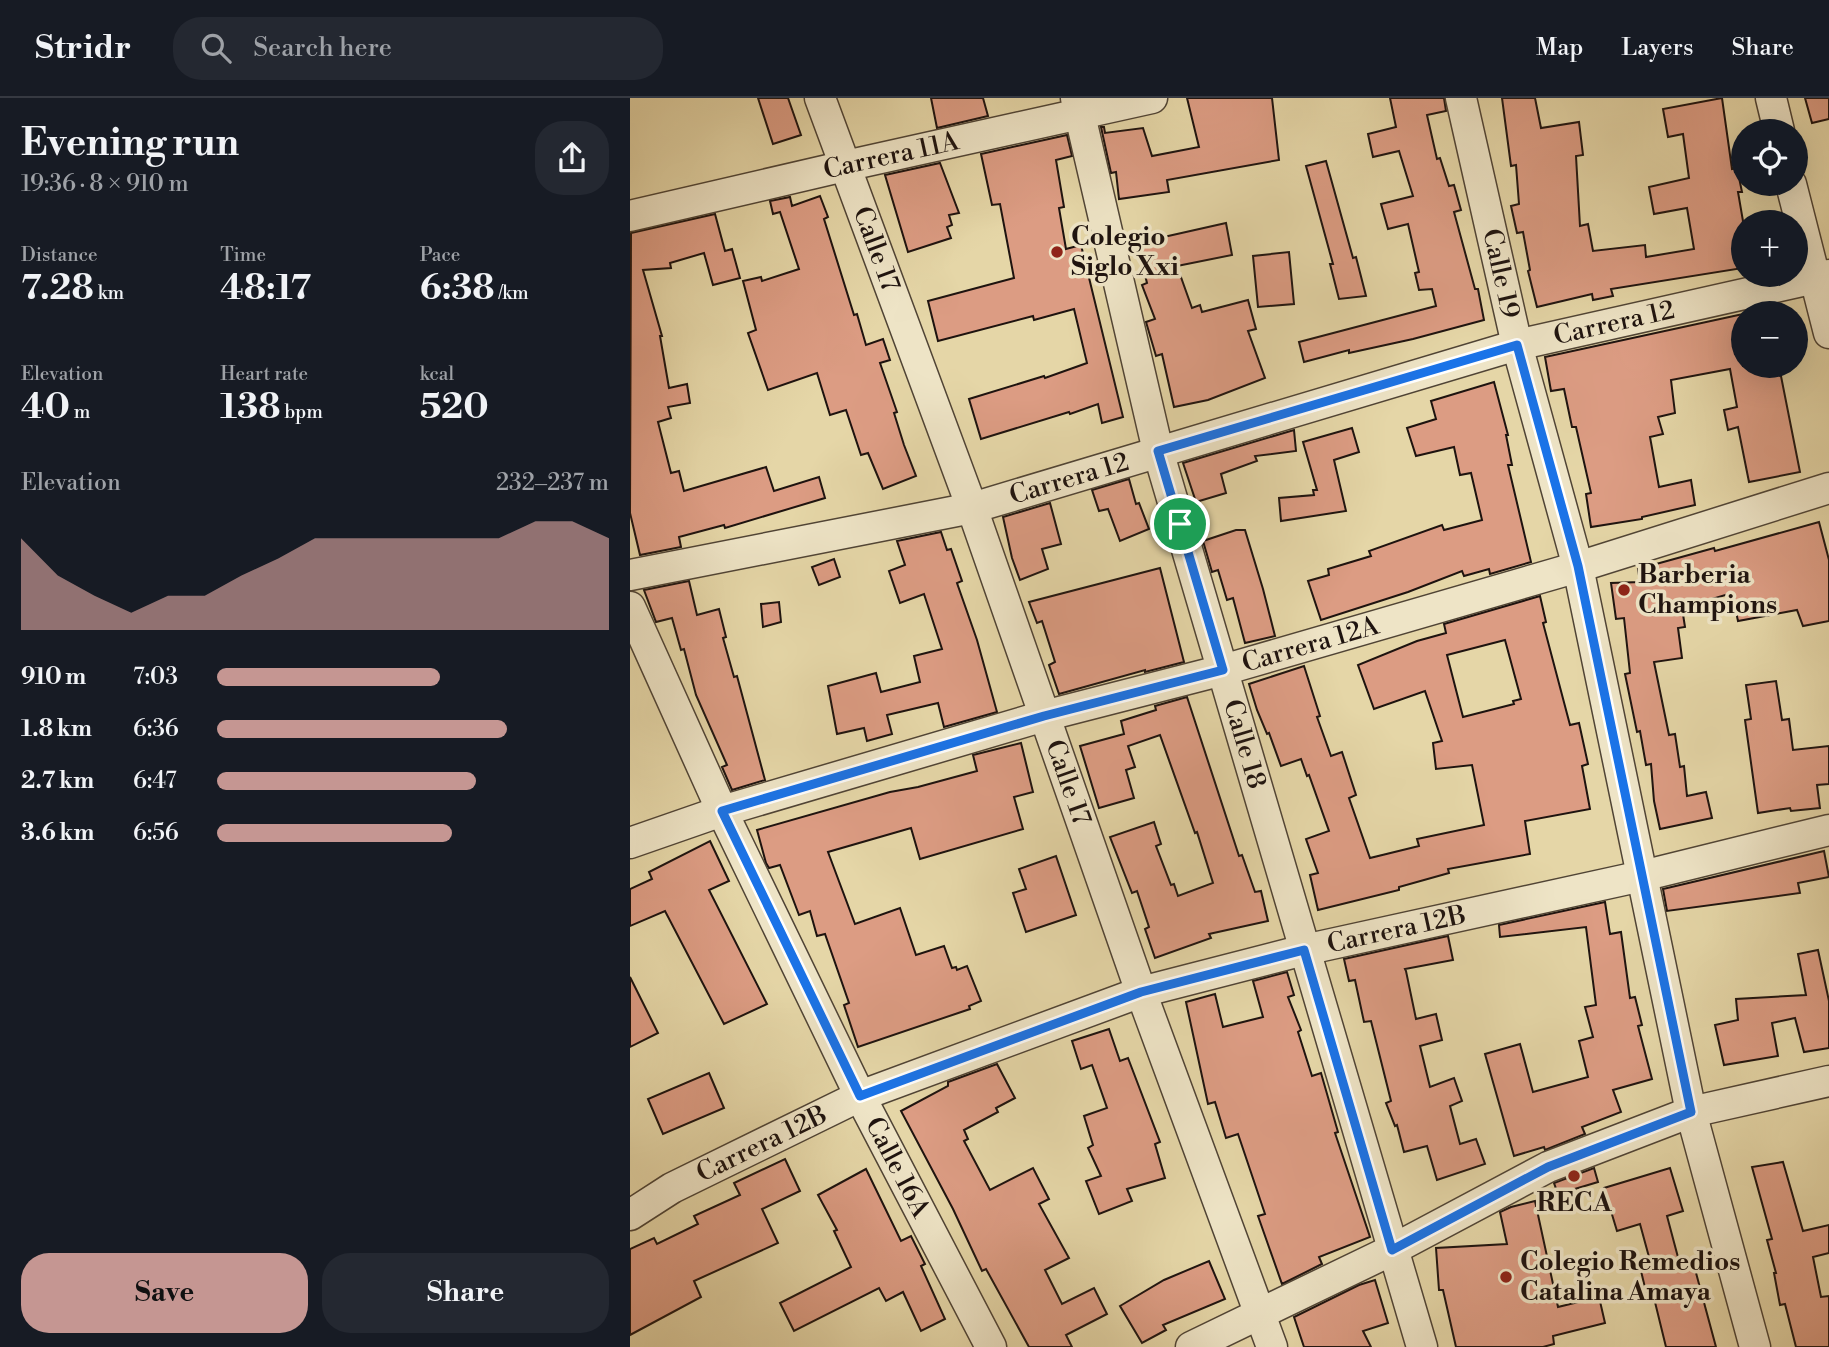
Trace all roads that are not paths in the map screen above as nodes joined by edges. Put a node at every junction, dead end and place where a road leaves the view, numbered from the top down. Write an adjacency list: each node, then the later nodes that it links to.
1 (820, 98): 7 (street, Calle 17)
2 (1152, 98): 5 (street, Carrera 11A)
3 (1461, 98): 12 (street, Calle 19)
4 (1771, 98): 6 (street)
5 (1078, 106): 7 (street, Carrera 11A); 13 (street, Calle 18)
6 (1776, 119)
7 (845, 166): 9 (street, Carrera 11A); 15 (street, Calle 17)
8 (1795, 196): 10 (street)
9 (630, 216)
10 (1821, 277): 11 (street); 12 (street, Carrera 12)
11 (1829, 333)
12 (1517, 345): 13 (street, Carrera 12); 16 (street, Calle 19)
13 (1158, 451): 15 (street, Carrera 12); 19 (street, Calle 18)
14 (1829, 488): 16 (street, Carrera 12A)
15 (972, 508): 17 (street, Carrera 12); 20 (street, Calle 17)
16 (1578, 566): 19 (street, Carrera 12A); 24 (street, Calle 19)
17 (630, 575)
18 (630, 607): 21 (street, Calle 16A)
19 (1223, 670): 20 (street, Carrera 12A); 25 (street, Calle 18)
20 (1044, 716): 21 (street, Carrera 12A); 26 (street, Calle 17)
21 (722, 811): 23 (street, Carrera 12A); 28 (street, Calle 16A)
22 (1829, 830): 24 (street, Carrera 12B)
23 (630, 843)
24 (1642, 876): 25 (street, Carrera 12B); 29 (street, Calle 19)
25 (1304, 950): 26 (street, Carrera 12B); 31 (street, Calle 18)
26 (1141, 992): 28 (street, Carrera 12B); 32 (street, Calle 17)
27 (1829, 1081): 29 (street)
28 (860, 1096): 30 (street, Carrera 12B); 33 (street, Calle 16A)
29 (1691, 1112): 31 (street); 37 (street, Calle 19)
30 (630, 1215)
31 (1392, 1250): 32 (street); 36 (street, Calle 18)
32 (1260, 1314): 34 (street); 35 (street, Calle 17)
33 (991, 1347)
34 (1191, 1347)
35 (1272, 1347)
36 (1422, 1347)
37 (1755, 1347)

